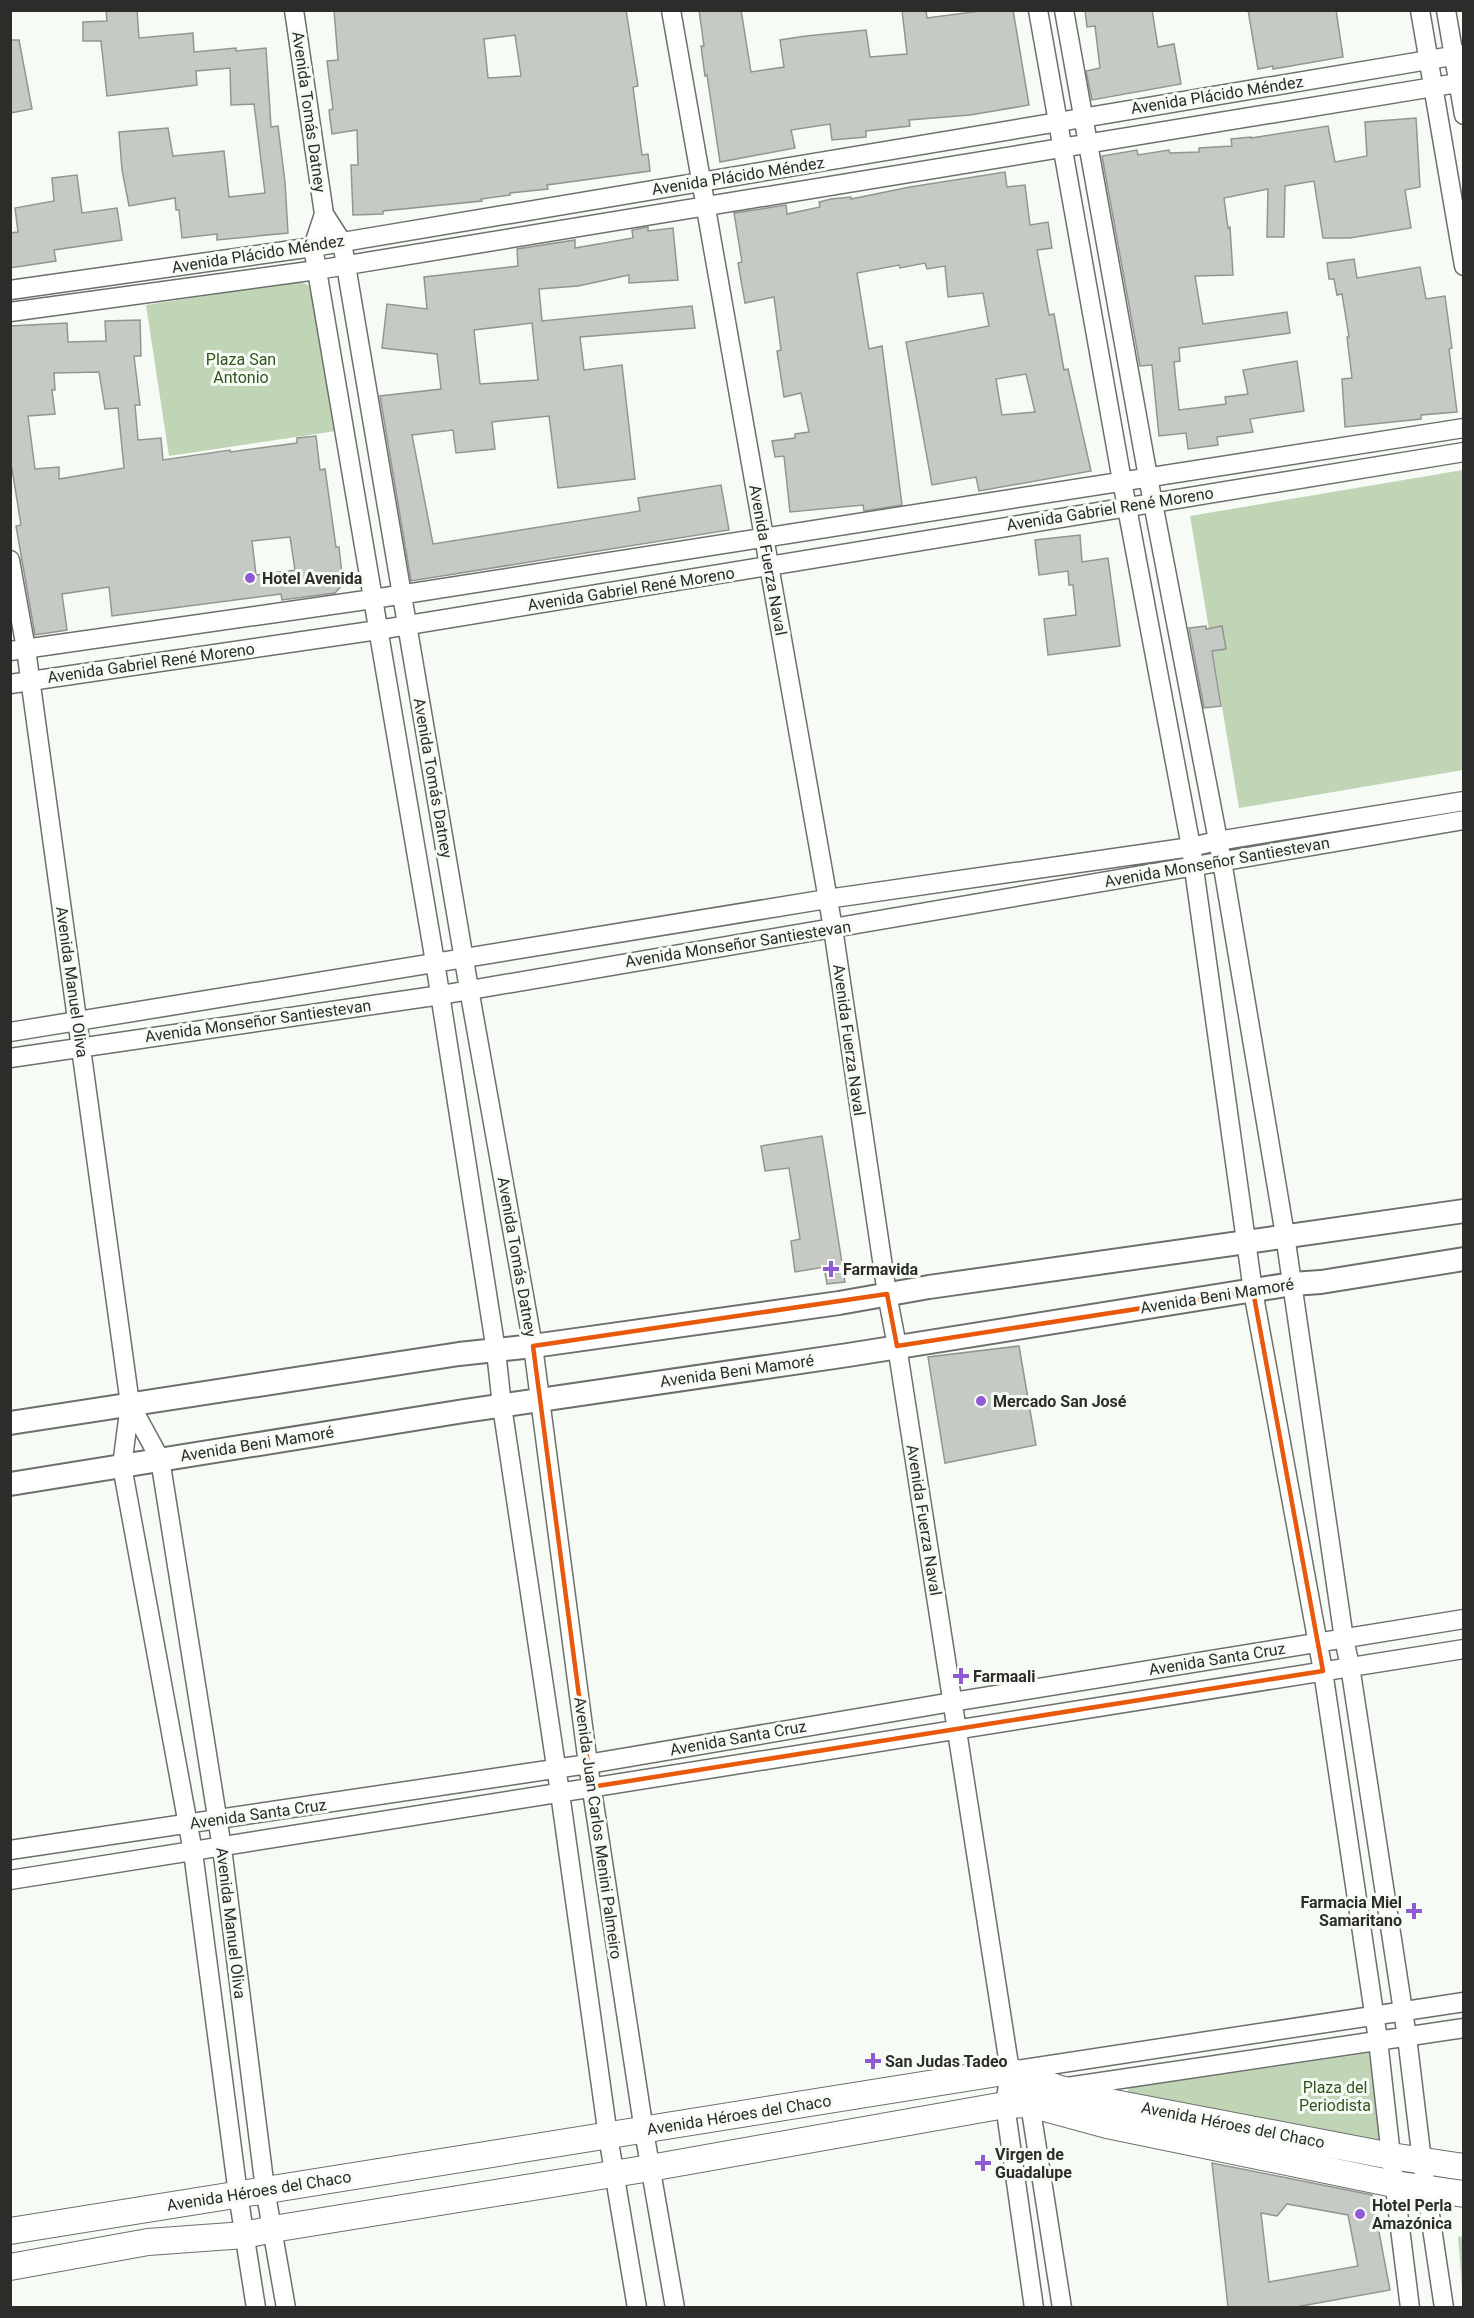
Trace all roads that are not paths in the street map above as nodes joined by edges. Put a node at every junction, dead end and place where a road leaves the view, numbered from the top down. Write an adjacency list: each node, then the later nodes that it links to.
1 (294, 10): 18 (street, Avenida Tomás Datney)
2 (671, 10): 16 (street, Avenida Fuerza Naval)
3 (1038, 10): 13 (street)
4 (1064, 10): 12 (street)
5 (1420, 10): 8 (street)
6 (1446, 10): 7 (street)
7 (1458, 55): 8 (street, Avenida Plácido Méndez); 9 (street)
8 (1427, 60): 10 (street); 12 (street, Avenida Plácido Méndez)
9 (1461, 82): 10 (street, Avenida Plácido Méndez); 11 (street)
10 (1432, 87): 14 (street, Avenida Plácido Méndez); 22 (street)
11 (1464, 115)
12 (1083, 118): 13 (street, Avenida Plácido Méndez); 14 (street)
13 (1058, 122): 15 (street); 16 (street, Avenida Plácido Méndez)
14 (1088, 144): 15 (street, Avenida Plácido Méndez); 28 (street)
15 (1063, 148): 17 (street, Avenida Plácido Méndez); 29 (street)
16 (701, 182): 17 (street, Avenida Fuerza Naval); 19 (street, Avenida Plácido Méndez)
17 (706, 206): 21 (street, Avenida Plácido Méndez); 32 (street, Avenida Fuerza Naval)
18 (324, 214): 19 (street, Avenida Tomás Datney); 20 (street, Avenida Tomás Datney)
19 (342, 242): 20 (street, Avenida Plácido Méndez); 21 (street, Avenida Tomás Datney)
20 (313, 247): 23 (street, Avenida Tomás Datney); 24 (street, Avenida Plácido Méndez)
21 (345, 265): 23 (street, Avenida Plácido Méndez); 35 (street, Avenida Tomás Datney)
22 (1464, 266)
23 (317, 270): 25 (street, Avenida Plácido Méndez); 36 (street, Avenida Tomás Datney)
24 (10, 290)
25 (10, 312)
26 (1464, 428): 28 (street, Avenida Gabriel René Moreno)
27 (1464, 452): 30 (street, Avenida Gabriel René Moreno)
28 (1148, 477): 29 (street, Avenida Gabriel René Moreno); 30 (street)
29 (1122, 481): 31 (street); 32 (street, Avenida Gabriel René Moreno)
30 (1152, 502): 31 (street, Avenida Gabriel René Moreno); 44 (street)
31 (1126, 507): 34 (street, Avenida Gabriel René Moreno); 45 (street)
32 (764, 537): 34 (street, Avenida Fuerza Naval); 35 (street, Avenida Gabriel René Moreno)
33 (10, 560): 39 (street, Avenida Manuel Oliva)
34 (769, 566): 37 (street, Avenida Gabriel René Moreno); 48 (street, Avenida Fuerza Naval)
35 (402, 595): 36 (street, Avenida Gabriel René Moreno); 37 (street, Avenida Tomás Datney)
36 (373, 599): 38 (street, Avenida Tomás Datney); 39 (street, Avenida Gabriel René Moreno)
37 (407, 626): 38 (street, Avenida Gabriel René Moreno); 50 (street, Avenida Tomás Datney)
38 (378, 630): 40 (street, Avenida Gabriel René Moreno); 51 (street, Avenida Tomás Datney)
39 (18, 650): 40 (street, Avenida Manuel Oliva)
40 (30, 681): 41 (street, Avenida Gabriel René Moreno); 54 (street, Avenida Manuel Oliva)
41 (10, 684)
42 (1464, 801): 44 (street, Avenida Monseñor Santiestevan)
43 (1464, 820): 46 (street, Avenida Monseñor Santiestevan)
44 (1217, 841): 45 (street, Avenida Monseñor Santiestevan); 46 (street)
45 (1191, 847): 47 (street); 48 (street, Avenida Monseñor Santiestevan)
46 (1222, 861): 47 (street, Avenida Monseñor Santiestevan); 59 (street)
47 (1194, 866): 49 (street, Avenida Monseñor Santiestevan); 60 (street)
48 (827, 899): 49 (street, Avenida Fuerza Naval); 50 (street, Avenida Monseñor Santiestevan)
49 (832, 928): 52 (street, Avenida Monseñor Santiestevan); 64 (street, Avenida Fuerza Naval)
50 (463, 957): 51 (street, Avenida Monseñor Santiestevan); 52 (street, Avenida Tomás Datney)
51 (435, 962): 53 (street, Avenida Tomás Datney); 54 (street, Avenida Monseñor Santiestevan)
52 (469, 989): 53 (street, Avenida Monseñor Santiestevan); 65 (street, Avenida Tomás Datney)
53 (441, 995): 56 (street, Avenida Monseñor Santiestevan); 67 (street, Avenida Tomás Datney)
54 (78, 1021): 55 (street, Avenida Monseñor Santiestevan); 56 (street, Avenida Manuel Oliva)
55 (10, 1032)
56 (82, 1047): 57 (street, Avenida Monseñor Santiestevan); 69 (street, Avenida Manuel Oliva)
57 (10, 1058)
58 (1464, 1211): 59 (street)
59 (1285, 1235): 60 (street); 62 (street)
60 (1246, 1242): 63 (street); 64 (street)
61 (1464, 1259): 62 (street, Avenida Beni Mamoré)
62 (1293, 1284): 63 (street, Avenida Beni Mamoré); 76 (street)
63 (1253, 1291): 66 (street, Avenida Beni Mamoré); 77 (street)
64 (887, 1294): 65 (street); 66 (street, Avenida Fuerza Naval)
65 (533, 1346): 67 (street); 68 (street, Avenida Juan Carlos Menini Palmeiro)
66 (897, 1346): 68 (street, Avenida Beni Mamoré); 81 (street, Avenida Fuerza Naval)
67 (496, 1351): 69 (street); 70 (street, Avenida Juan Carlos Menini Palmeiro)
68 (541, 1400): 70 (street, Avenida Beni Mamoré); 83 (street, Avenida Juan Carlos Menini Palmeiro)
69 (130, 1404): 71 (street); 72 (street, Avenida Manuel Oliva); 73 (street, Avenida Manuel Oliva)
70 (502, 1406): 72 (street, Avenida Beni Mamoré); 84 (street, Avenida Juan Carlos Menini Palmeiro)
71 (10, 1423)
72 (160, 1459): 73 (street, Avenida Beni Mamoré); 87 (street, Avenida Manuel Oliva)
73 (122, 1466): 74 (street, Avenida Beni Mamoré); 88 (street, Avenida Manuel Oliva)
74 (10, 1484)
75 (1464, 1619): 76 (street, Avenida Santa Cruz)
76 (1344, 1639): 77 (street, Avenida Santa Cruz); 79 (street)
77 (1317, 1643): 80 (street); 81 (street, Avenida Santa Cruz)
78 (1464, 1649): 79 (street, Avenida Santa Cruz)
79 (1350, 1666): 80 (street, Avenida Santa Cruz); 94 (street)
80 (1323, 1671): 82 (street, Avenida Santa Cruz); 95 (street)
81 (952, 1702): 82 (street, Avenida Fuerza Naval); 83 (street, Avenida Santa Cruz)
82 (957, 1730): 85 (street, Avenida Santa Cruz); 99 (street, Avenida Fuerza Naval)
83 (588, 1764): 84 (street, Avenida Santa Cruz); 85 (street, Avenida Juan Carlos Menini Palmeiro)
84 (557, 1769): 86 (street, Avenida Juan Carlos Menini Palmeiro); 87 (street, Avenida Santa Cruz)
85 (591, 1787): 86 (street, Avenida Santa Cruz); 102 (street, Avenida Juan Carlos Menini Palmeiro)
86 (560, 1792): 89 (street, Avenida Santa Cruz); 103 (street, Avenida Juan Carlos Menini Palmeiro)
87 (217, 1821): 88 (street, Avenida Santa Cruz); 89 (street, Avenida Manuel Oliva)
88 (187, 1824): 90 (street, Avenida Santa Cruz); 91 (street, Avenida Manuel Oliva)
89 (222, 1848): 91 (street, Avenida Santa Cruz); 111 (street, Avenida Manuel Oliva)
90 (10, 1850)
91 (193, 1852): 92 (street, Avenida Santa Cruz); 112 (street, Avenida Manuel Oliva)
92 (10, 1880)
93 (1464, 2002): 94 (street)
94 (1404, 2012): 95 (street); 97 (street)
95 (1374, 2016): 98 (street); 99 (street)
96 (1464, 2028): 97 (street)
97 (1407, 2037): 98 (street); 105 (street)
98 (1378, 2040): 100 (street); 104 (street)
99 (1010, 2072): 100 (main road, Avenida Héroes del Chaco); 101 (street, Avenida Fuerza Naval); 102 (main road, Avenida Héroes del Chaco)
100 (1057, 2088): 101 (street); 104 (main road, Avenida Héroes del Chaco)
101 (1018, 2104): 107 (main road, Avenida Héroes del Chaco); 109 (main road, Avenida Héroes del Chaco); 122 (street, Avenida Fuerza Naval); 123 (street, Avenida Fuerza Naval)
102 (644, 2131): 103 (main road, Avenida Héroes del Chaco); 107 (street, Avenida Juan Carlos Menini Palmeiro)
103 (608, 2136): 108 (street, Avenida Juan Carlos Menini Palmeiro); 111 (main road, Avenida Héroes del Chaco)
104 (1391, 2156): 105 (main road, Avenida Héroes del Chaco); 109 (street)
105 (1422, 2161): 106 (main road, Avenida Héroes del Chaco); 110 (street)
106 (1464, 2167)
107 (650, 2168): 108 (main road, Avenida Héroes del Chaco); 121 (street, Avenida Juan Carlos Menini Palmeiro)
108 (614, 2174): 114 (main road, Avenida Héroes del Chaco); 120 (street, Avenida Juan Carlos Menini Palmeiro)
109 (1394, 2184): 110 (main road, Avenida Héroes del Chaco); 124 (street)
110 (1427, 2188): 113 (main road, Avenida Héroes del Chaco); 125 (street)
111 (265, 2189): 112 (main road, Avenida Héroes del Chaco); 114 (street, Avenida Manuel Oliva)
112 (238, 2194): 115 (main road, Avenida Héroes del Chaco); 116 (street, Avenida Manuel Oliva)
113 (1464, 2194)
114 (273, 2229): 116 (main road, Avenida Héroes del Chaco); 119 (street, Avenida Manuel Oliva)
115 (10, 2231)
116 (244, 2235): 117 (main road, Avenida Héroes del Chaco); 118 (street, Avenida Manuel Oliva)
117 (10, 2267)
118 (256, 2307)
119 (286, 2307)
120 (637, 2307)
121 (675, 2307)
122 (1034, 2307)
123 (1062, 2307)
124 (1410, 2307)
125 (1444, 2307)

